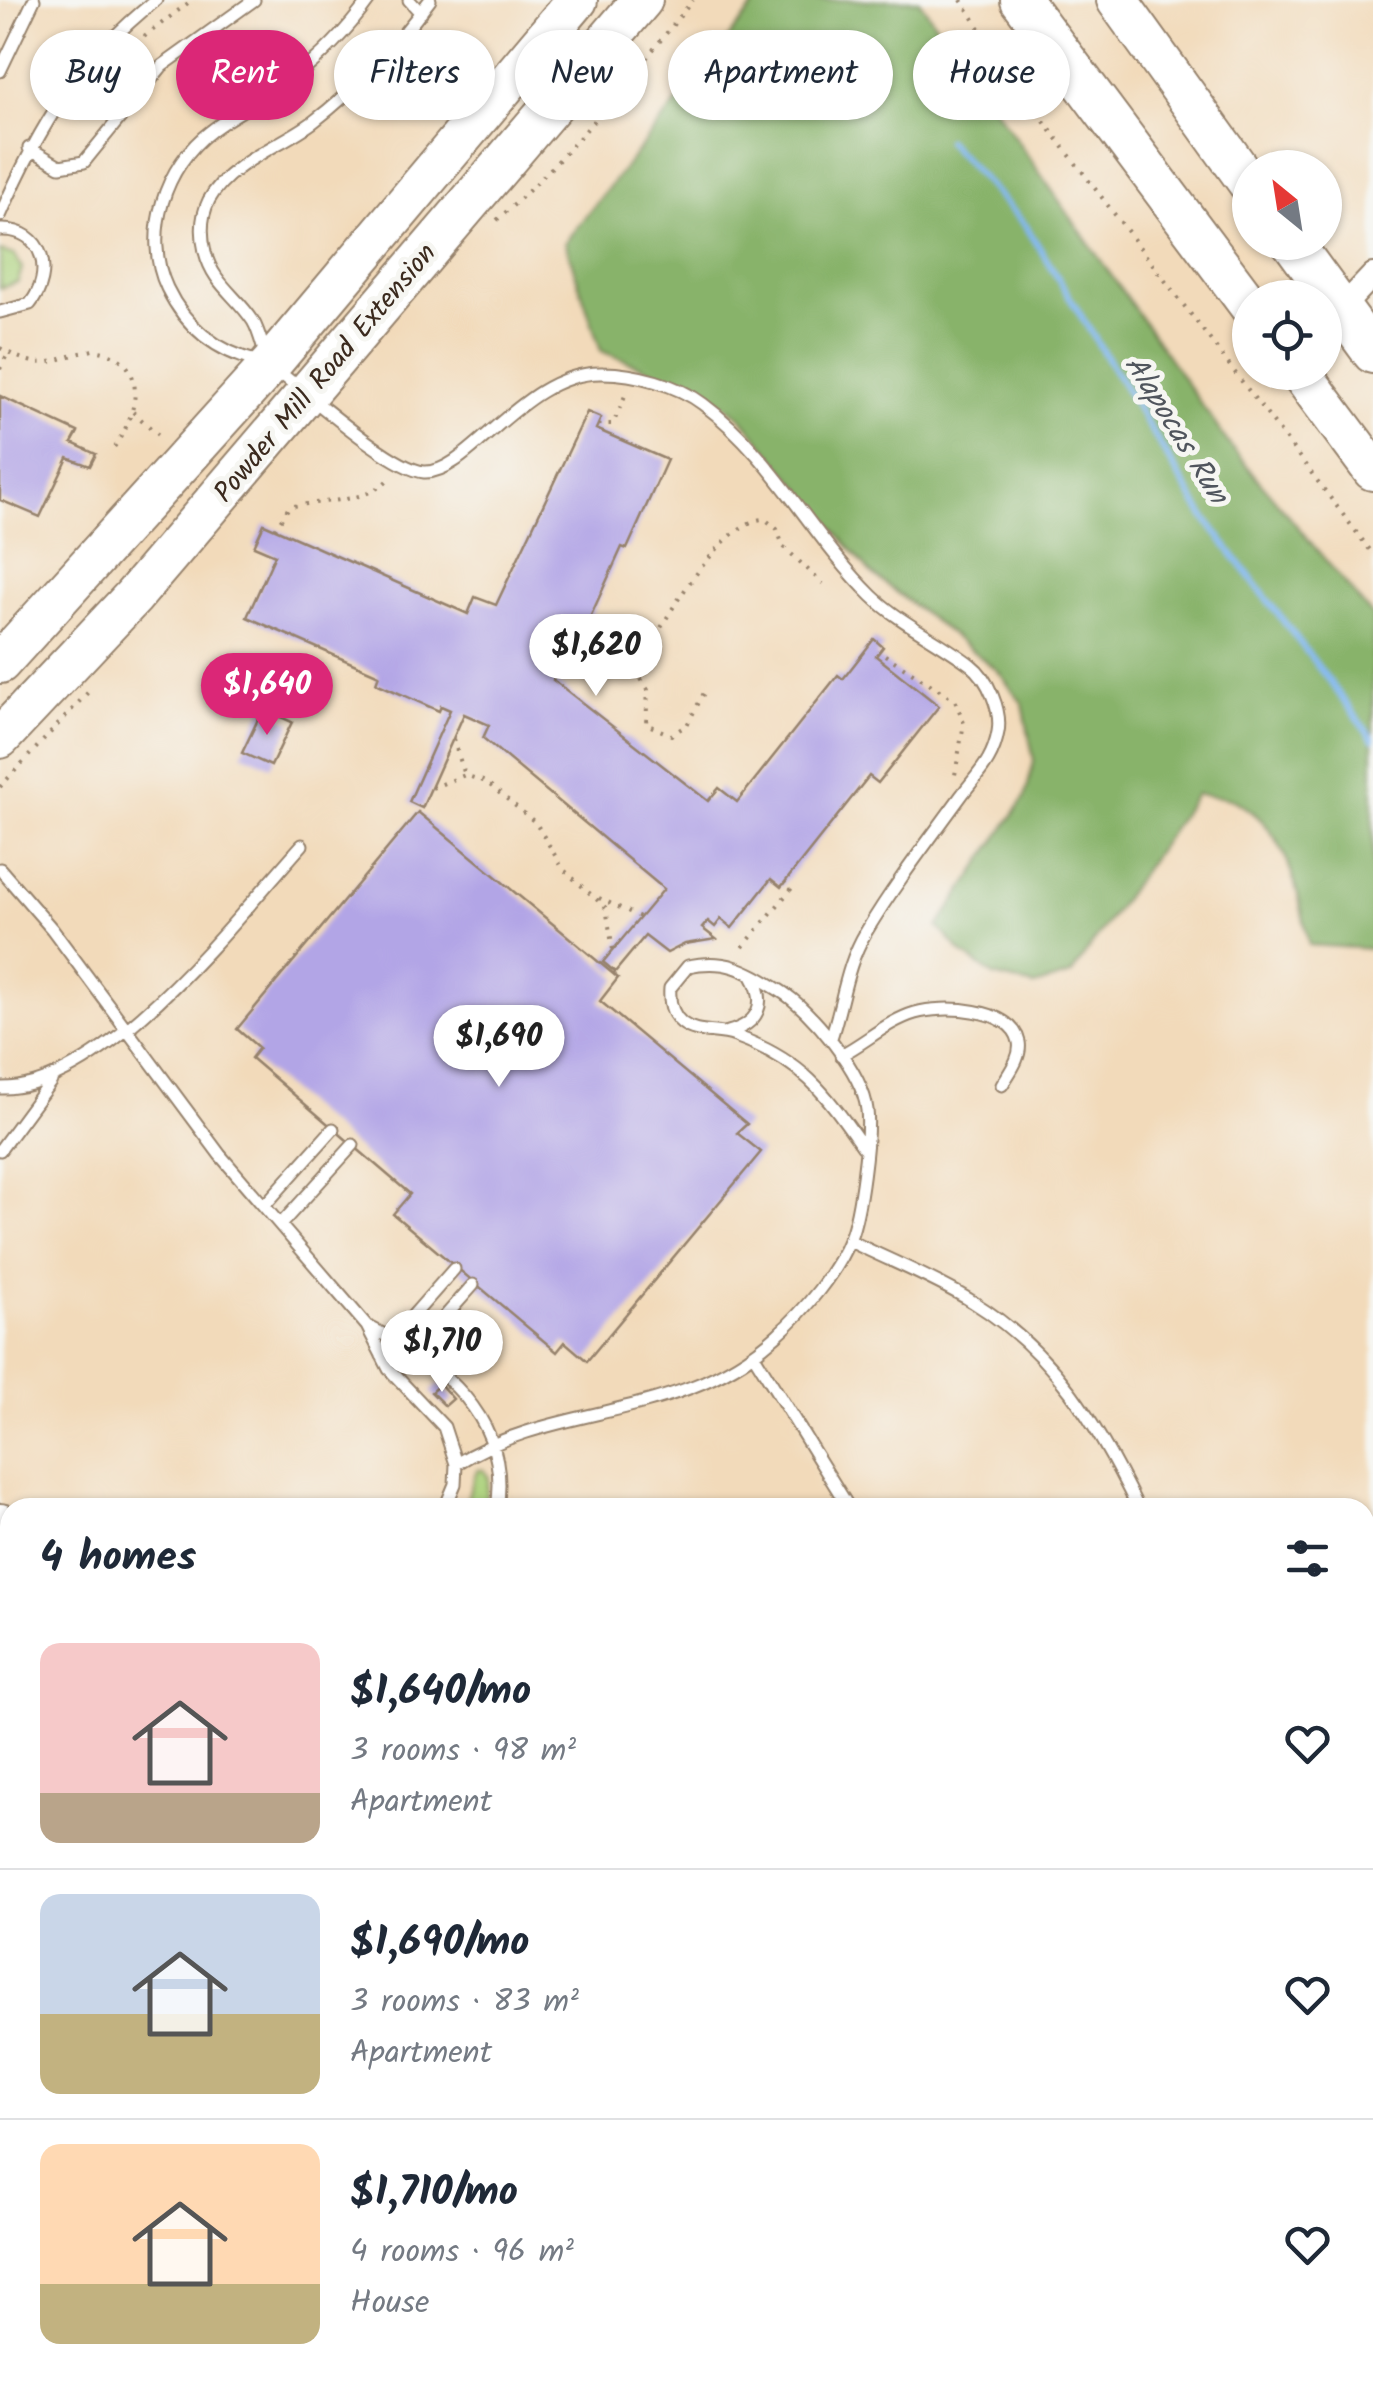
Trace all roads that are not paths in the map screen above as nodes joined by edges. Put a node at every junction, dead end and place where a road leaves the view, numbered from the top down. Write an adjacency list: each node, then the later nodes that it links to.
1 (34, 0): 12 (lane)
2 (156, 0): 13 (lane)
3 (254, 0): 13 (lane)
4 (369, 0): 26 (lane)
5 (408, 0): 11 (lane)
6 (430, 0): 11 (lane)
7 (577, 0): 26 (highway, Powder Mill Road Extension)
8 (642, 0): 28 (highway, Powder Mill Road Extension)
9 (1021, 0): 21 (highway)
10 (1117, 0): 14 (highway)
11 (421, 13): 26 (lane)
12 (0, 71)
13 (29, 148): 16 (lane)
14 (1232, 161)
15 (0, 170): 16 (lane)
16 (16, 176): 17 (lane)
17 (2, 210): 19 (lane)
18 (0, 230): 19 (lane)
19 (22, 234): 24 (lane)
20 (1373, 275): 22 (street)
21 (1232, 282)
22 (1342, 308)
23 (1342, 310): 25 (highway)
24 (0, 312)
25 (1373, 352)
26 (270, 365): 28 (lane); 30 (highway, Powder Mill Road Extension)
27 (1313, 390): 29 (highway)
28 (308, 394): 31 (highway, Powder Mill Road Extension); 37 (lane)
29 (1373, 470)
30 (0, 663)
31 (0, 738)
32 (302, 846): 35 (lane)
33 (0, 869): 35 (lane)
34 (750, 973): 36 (lane); 36 (lane); 37 (lane)
35 (127, 1028): 39 (lane); 46 (lane)
36 (726, 1032): 44 (lane)
37 (830, 1038): 38 (lane)
38 (841, 1055): 40 (lane); 44 (lane)
39 (58, 1074): 41 (lane); 45 (lane)
40 (1002, 1085)
41 (0, 1088)
42 (333, 1129): 46 (lane)
43 (353, 1145): 47 (lane)
44 (863, 1148): 48 (lane)
45 (0, 1150)
46 (264, 1206): 47 (lane)
47 (280, 1224): 51 (lane)
48 (850, 1241): 54 (lane); 61 (lane)
49 (454, 1269): 52 (lane)
50 (473, 1285): 53 (lane)
51 (367, 1326): 52 (lane); 55 (lane)
52 (391, 1338): 53 (lane); 55 (lane)
53 (408, 1347): 55 (lane); 56 (lane)
54 (754, 1355): 56 (lane); 60 (lane)
55 (382, 1356): 57 (lane)
56 (492, 1442): 57 (lane); 59 (lane)
57 (456, 1464): 58 (lane)
58 (450, 1498)
59 (498, 1498)
60 (843, 1498)
61 (1133, 1498)

